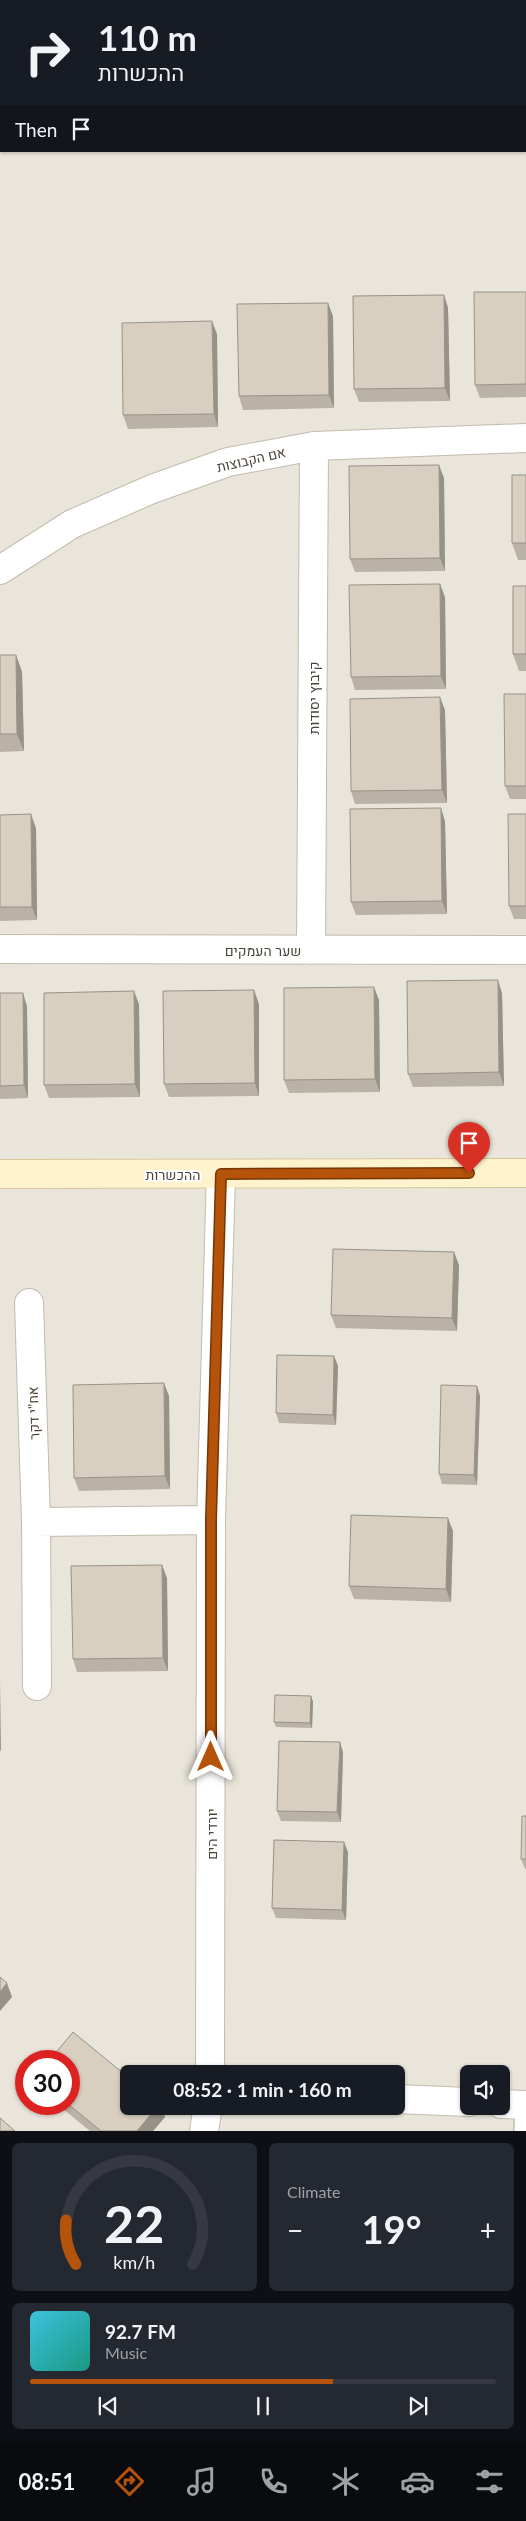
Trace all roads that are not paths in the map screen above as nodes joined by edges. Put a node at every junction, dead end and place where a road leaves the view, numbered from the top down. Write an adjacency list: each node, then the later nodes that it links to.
1 (526, 438): 2 (street, אם הקבוצות)
2 (314, 446): 3 (street, אם הקבוצות); 5 (street, קיבוץ יסודות)
3 (0, 570)
4 (0, 949): 5 (street, שער העמקים)
5 (311, 950): 6 (street, שער העמקים)
6 (526, 950)
7 (526, 1173): 9 (street, ההכשרות)
8 (0, 1174): 9 (street, ההכשרות)
9 (221, 1174): 11 (street, יורדי הים)
10 (29, 1303): 12 (street, אח"י דקר)
11 (211, 1520): 12 (street); 14 (street, יורדי הים)
12 (36, 1522): 13 (street, אח"י דקר)
13 (36, 1686)
14 (210, 2065)
15 (405, 2099): 16 (street)
16 (460, 2102)
17 (207, 2115): 18 (street)
18 (204, 2131)

